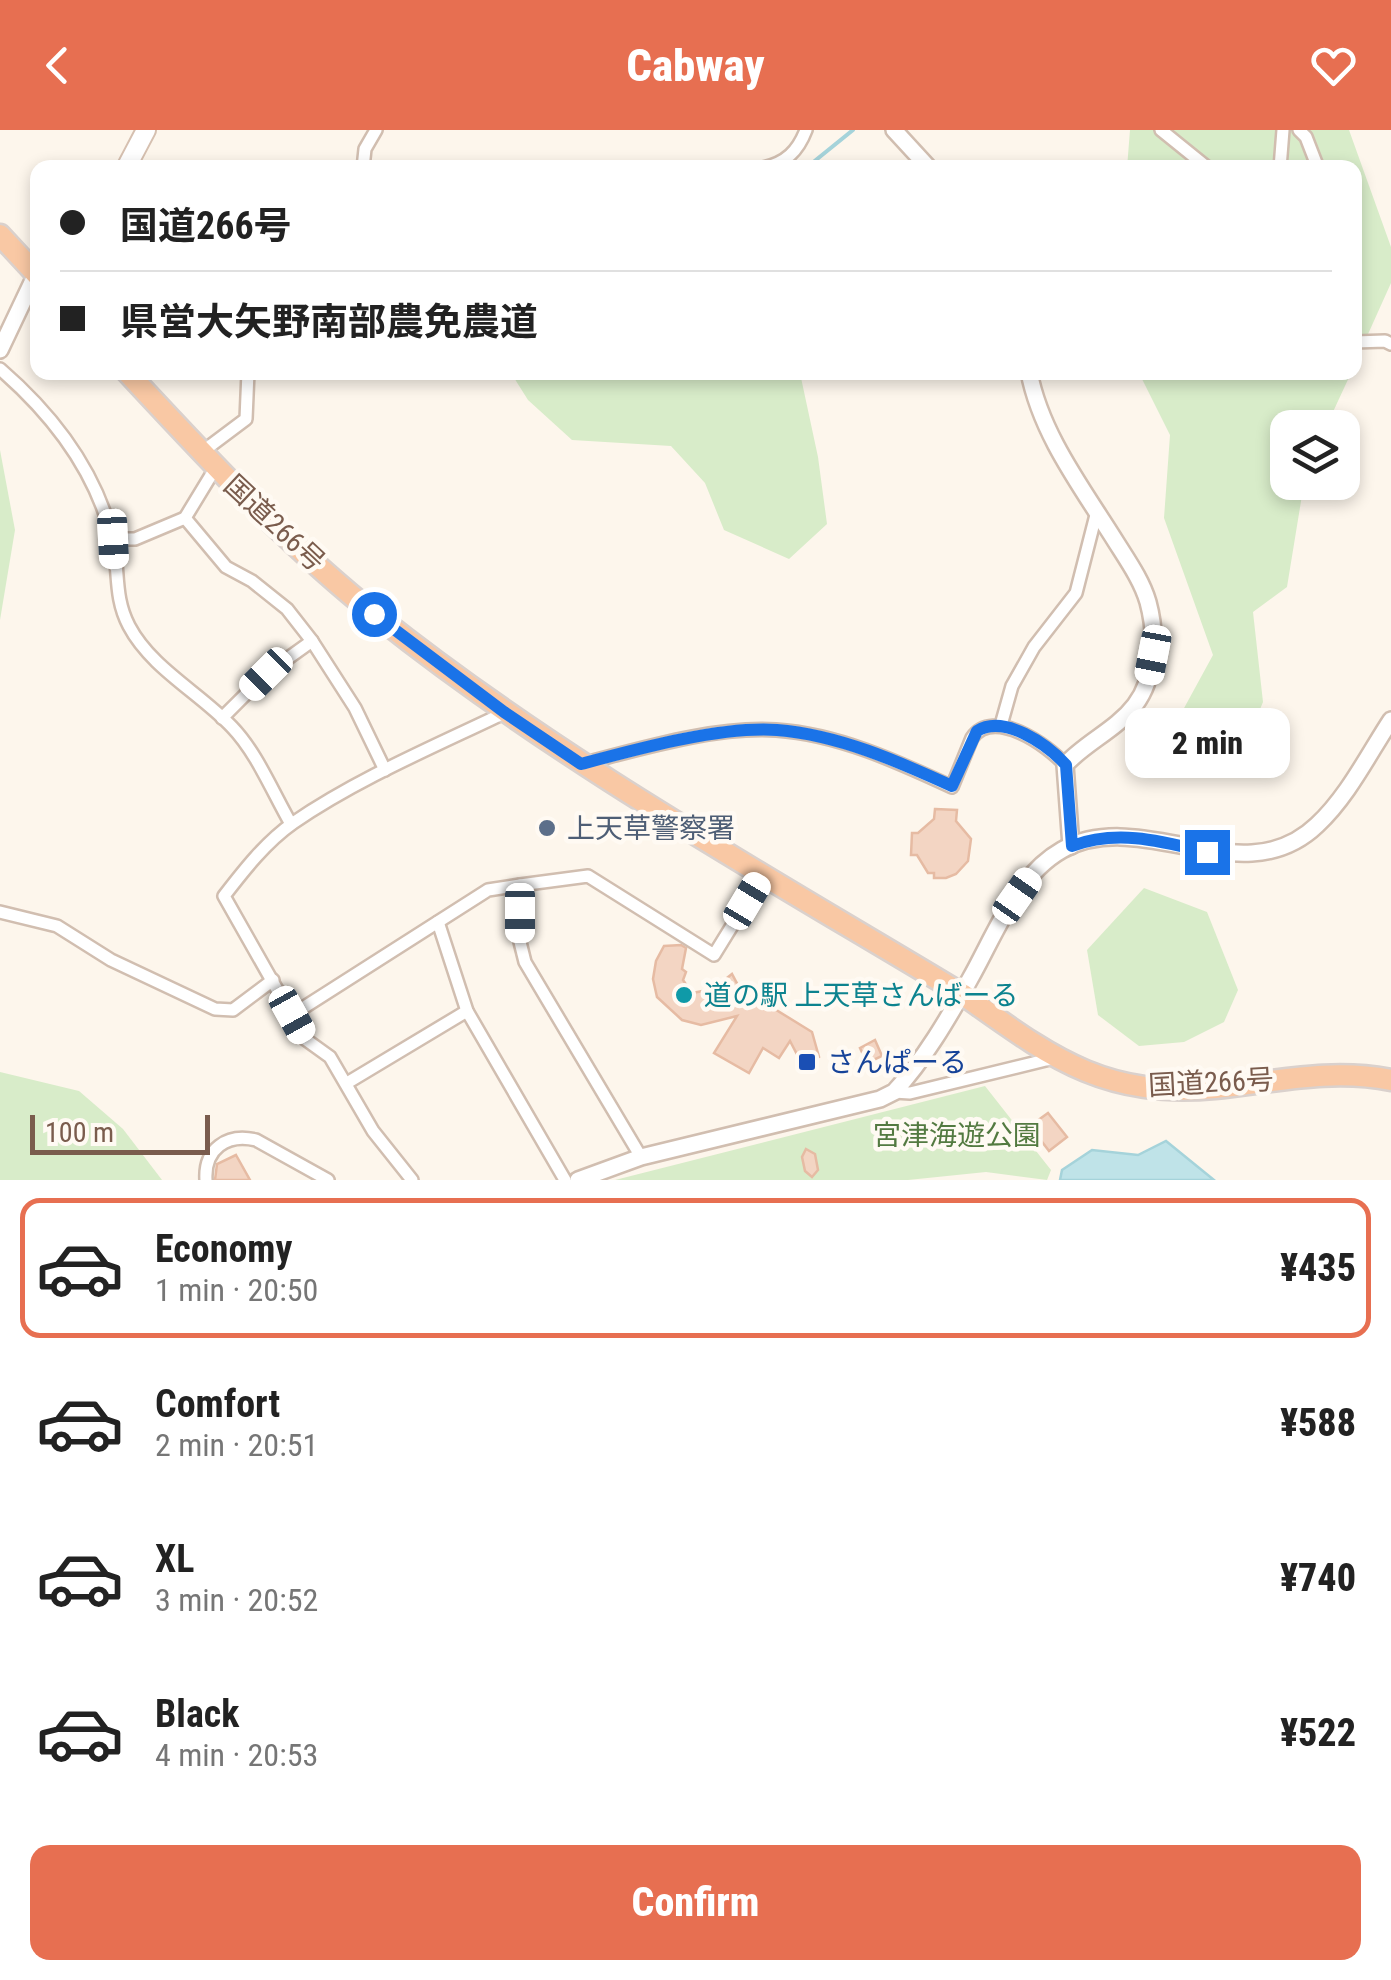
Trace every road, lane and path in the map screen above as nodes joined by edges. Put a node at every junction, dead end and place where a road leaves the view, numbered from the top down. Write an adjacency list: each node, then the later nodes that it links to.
1 (146, 130): 8 (main road)
2 (376, 130): 9 (street)
3 (806, 130): 10 (street)
4 (894, 130): 11 (street)
5 (1161, 130): 12 (street)
6 (1283, 130): 13 (street)
7 (1299, 130): 14 (street)
8 (130, 160)
9 (364, 160)
10 (785, 160)
11 (921, 160)
12 (1198, 160)
13 (1281, 160)
14 (1315, 160)
15 (0, 236): 16 (highway)
16 (30, 267)
17 (30, 288): 20 (street)
18 (1362, 342): 19 (street)
19 (1391, 344)
20 (0, 350)
21 (0, 369): 28 (street)
22 (135, 380): 25 (highway, 国道266号)
23 (248, 380): 25 (street)
24 (1031, 380): 26 (street)
25 (209, 460): 27 (street); 30 (highway, 国道266号)
26 (1097, 512): 33 (street); 35 (street)
27 (185, 518): 28 (street); 29 (street)
28 (113, 539): 31 (street)
29 (312, 641): 31 (street); 36 (street)
30 (504, 712): 34 (highway, 国道266号); 36 (street)
31 (222, 718): 37 (street)
32 (1391, 720): 38 (street)
33 (1000, 725): 34 (street); 35 (street)
34 (581, 764): 39 (highway, 国道266号)
35 (1066, 765): 38 (street)
36 (385, 770): 37 (street)
37 (291, 824): 43 (street)
38 (1072, 846): 44 (street)
39 (764, 874): 40 (street); 44 (highway, 国道266号)
40 (520, 885): 42 (street); 51 (street)
41 (0, 912): 43 (street)
42 (438, 922): 45 (street); 46 (street)
43 (273, 980): 46 (street)
44 (962, 994): 47 (highway, 国道266号); 50 (street)
45 (468, 1011): 49 (street); 55 (street)
46 (292, 1015): 49 (street)
47 (1058, 1058): 48 (highway, 国道266号); 50 (street)
48 (1391, 1080)
49 (348, 1084): 54 (street)
50 (894, 1092): 51 (street)
51 (641, 1158): 56 (street)
52 (206, 1180): 53 (street)
53 (328, 1180)
54 (412, 1180)
55 (565, 1180)
56 (578, 1180)

